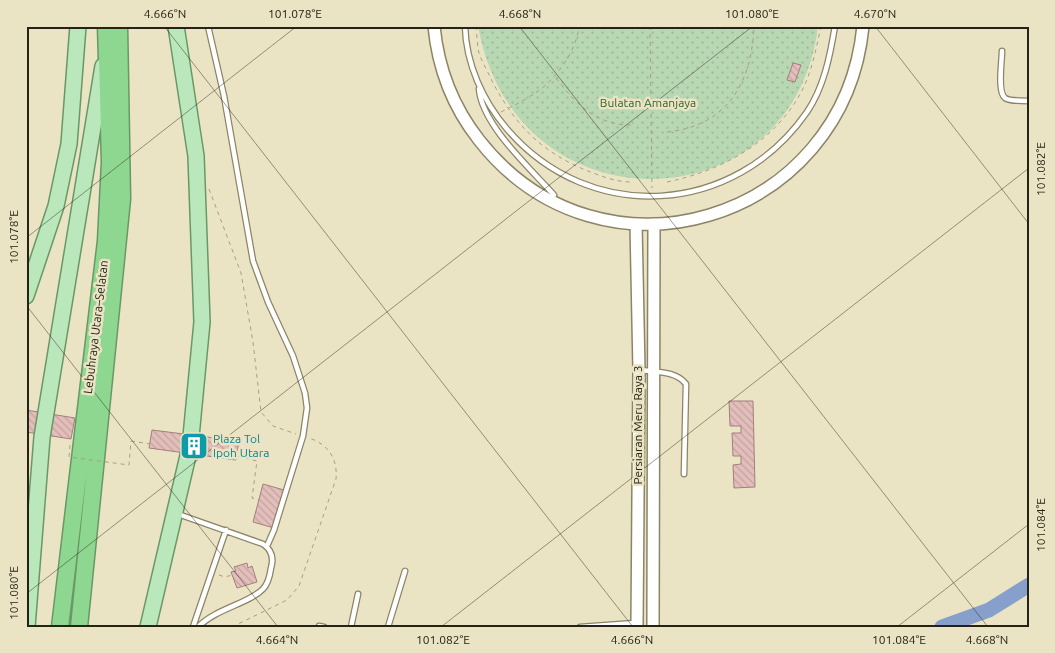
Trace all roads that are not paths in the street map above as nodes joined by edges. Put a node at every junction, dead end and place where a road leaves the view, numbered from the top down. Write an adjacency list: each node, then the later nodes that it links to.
1 (78, 26): 15 (main road)
2 (176, 26): 19 (main road)
3 (208, 26): 21 (lane)
4 (434, 26): 12 (street)
5 (465, 26): 10 (lane)
6 (835, 26): 10 (lane)
7 (863, 26): 14 (street)
8 (111, 30): 25 (main road); 26 (highway, Lebuhraya Utara–Selatan); 27 (highway, Lebuhraya Utara–Selatan)
9 (1002, 51): 11 (lane)
10 (479, 86): 12 (lane)
11 (1029, 101)
12 (563, 206): 13 (street)
13 (636, 224): 14 (street); 16 (street, Persiaran Meru Raya 3)
14 (654, 224): 17 (street, Persiaran Meru Raya 3)
15 (26, 296)
16 (639, 370): 17 (lane); 24 (street, Persiaran Meru Raya 3)
17 (655, 372): 18 (lane); 34 (street, Persiaran Meru Raya 3)
18 (684, 474)
19 (174, 513): 20 (lane); 28 (main road)
20 (226, 530): 21 (lane); 29 (lane)
21 (267, 546): 30 (lane)
22 (405, 571): 32 (lane)
23 (358, 594): 31 (lane)
24 (637, 625): 33 (lane)
25 (27, 627)
26 (60, 627)
27 (79, 627)
28 (148, 627)
29 (193, 627)
30 (198, 627)
31 (351, 627)
32 (388, 627)
33 (580, 627)
34 (653, 627)

